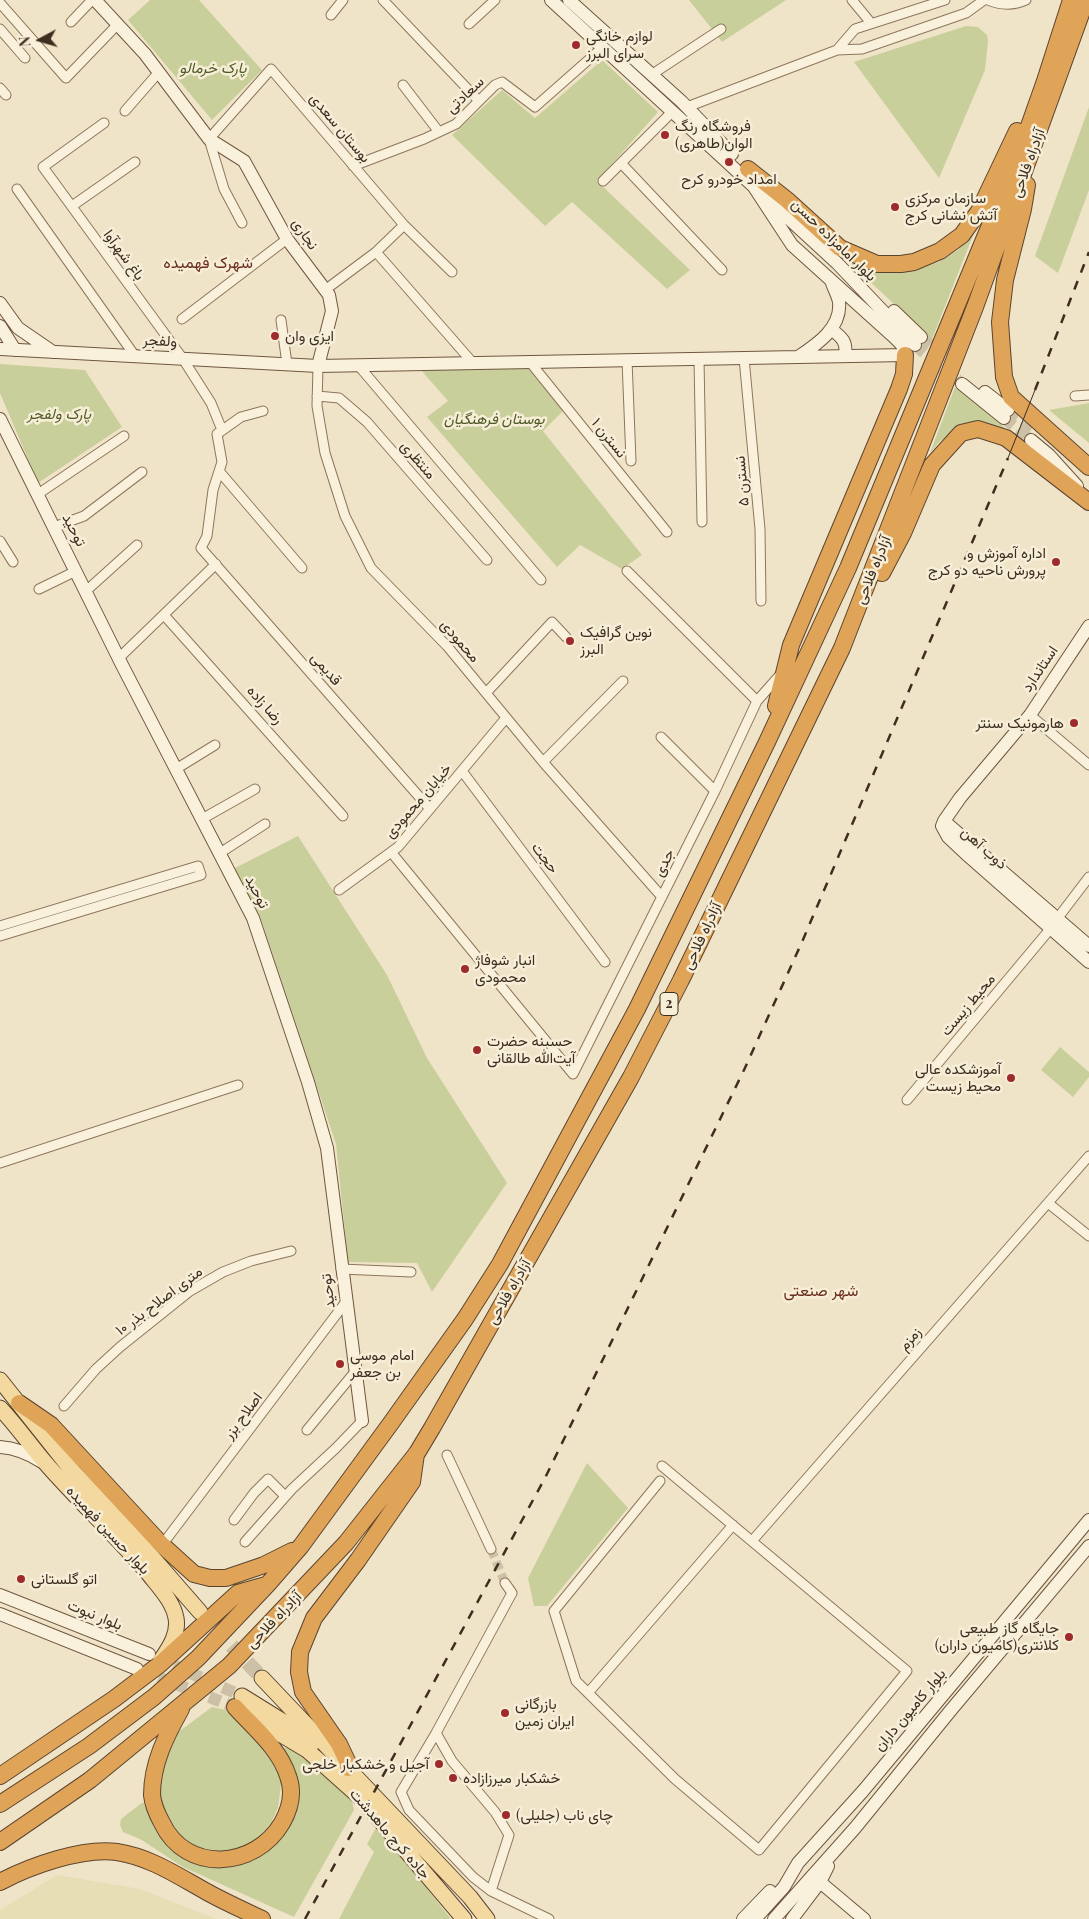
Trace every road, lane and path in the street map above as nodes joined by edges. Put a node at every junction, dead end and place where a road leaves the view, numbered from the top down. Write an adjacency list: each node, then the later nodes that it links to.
1 (93, 0): 15 (street); 17 (main road, نجاری)
2 (383, 0): 28 (street)
3 (494, 0): 18 (street)
4 (551, 0): 21 (main road, بلوار امامزاده حسن)
5 (569, 0): 25 (main road, بلوار امامزاده حسن)
6 (852, 0): 16 (street)
7 (945, 0): 16 (street)
8 (1026, 0): 12 (street)
9 (1071, 0): 26 (highway, آزادراه فلاحی / 2)
10 (1086, 0): 35 (highway, آزادراه فلاحی / 2)
11 (339, 1): 14 (street)
12 (981, 2): 22 (street)
13 (0, 3): 17 (street)
14 (331, 14)
15 (71, 22)
16 (871, 23): 22 (street)
17 (118, 24): 24 (main road, نجاری)
18 (469, 24)
19 (0, 29): 23 (street)
20 (721, 29): 25 (street)
21 (603, 47): 28 (street, سعادتی); 31 (main road, بلوار امامزاده حسن)
22 (837, 50): 29 (street)
23 (25, 58)
24 (159, 72): 30 (street); 34 (main road, نجاری)
25 (651, 75): 29 (main road, بلوار امامزاده حسن)
26 (1045, 82): 39 (highway); 114 (highway, آزادراه فلاحی / 2)
27 (403, 84): 33 (street)
28 (479, 101): 33 (street, سعادتی)
29 (687, 107): 39 (main road, بلوار امامزاده حسن)
30 (125, 111)
31 (673, 111): 37 (street); 39 (main road, بلوار امامزاده حسن)
32 (104, 123): 42 (street, باغ شهرآوا)
33 (439, 132): 38 (street, سعادتی)
34 (209, 139): 38 (street, بوستان سعدی); 43 (street, نجاری); 45 (main road, نجاری)
35 (1031, 154): 82 (highway); 102 (highway, آزادراه فلاحی / 2)
36 (135, 162): 42 (street)
37 (621, 163): 40 (street); 47 (street)
38 (353, 166): 44 (street, بوستان سعدی)
39 (750, 176): 49 (main road); 56 (main road, بلوار امامزاده حسن)
40 (603, 181)
41 (17, 189): 60 (street)
42 (72, 206): 64 (street, باغ شهرآوا)
43 (242, 222)
44 (404, 225): 46 (street); 48 (street, بوستان سعدی)
45 (287, 239): 50 (main road, نجاری); 52 (street)
46 (376, 252): 50 (street); 68 (street)
47 (722, 270)
48 (452, 272)
49 (831, 281): 55 (main road); 56 (main road)
50 (325, 290): 71 (main road, نجاری)
51 (0, 303): 59 (main road)
52 (182, 319)
53 (281, 320): 69 (street)
54 (0, 326): 58 (main road)
55 (831, 329): 61 (main road); 62 (main road)
56 (914, 345): 61 (main road, ولفجر); 107 (highway)
57 (0, 349): 58 (main road, ولفجر)
58 (15, 350): 59 (main road, ولفجر)
59 (53, 352): 60 (main road, ولفجر)
60 (135, 356): 64 (main road, ولفجر)
61 (845, 356): 62 (main road, ولفجر)
62 (798, 357): 63 (main road, ولفجر)
63 (744, 358): 65 (main road, ولفجر); 101 (street, نسترن ۵)
64 (182, 359): 69 (main road, ولفجر); 79 (street, باغ شهرآوا)
65 (699, 359): 66 (main road, ولفجر); 87 (street)
66 (627, 360): 67 (main road, ولفجر); 81 (street)
67 (530, 362): 68 (main road, ولفجر); 89 (street, نسترن ۱)
68 (473, 363): 70 (main road, ولفجر)
69 (287, 364): 71 (main road, ولفجر)
70 (358, 365): 71 (main road, ولفجر); 98 (street)
71 (318, 366): 74 (street, محمودی)
72 (964, 381): 77 (main road)
73 (1089, 395): 75 (street)
74 (317, 396): 92 (street, منتظری); 109 (street, محمودی)
75 (1075, 396)
76 (263, 411): 79 (street)
77 (1006, 414)
78 (0, 419): 85 (main road, توحید)
79 (222, 430): 83 (street)
80 (124, 436): 85 (street)
81 (631, 461)
82 (1089, 468): 86 (main road)
83 (220, 471): 94 (street, قدیمی); 95 (street)
84 (142, 472): 88 (street)
85 (38, 494): 88 (main road, توحید)
86 (1089, 501): 102 (highway)
87 (702, 522)
88 (54, 526): 96 (main road, توحید)
89 (667, 532)
90 (0, 541): 93 (street)
91 (137, 545): 100 (street)
92 (487, 560)
93 (13, 562)
94 (216, 564): 103 (street); 122 (street, قدیمی)
95 (302, 568)
96 (76, 571): 99 (street); 100 (main road, توحید)
97 (627, 571): 110 (street)
98 (540, 580)
99 (39, 589)
100 (86, 591): 106 (main road, توحید)
101 (761, 601)
102 (861, 601): 156 (highway, آزادراه فلاحی / 2)
103 (164, 615): 106 (street); 123 (street, رضا زاده)
104 (1088, 627): 111 (main road, استاندارد)
105 (566, 637): 109 (street)
106 (120, 658): 118 (main road, توحید)
107 (785, 669): 110 (street, جدی); 114 (highway)
108 (623, 681): 116 (street)
109 (486, 693): 112 (street, محمودی)
110 (757, 701): 121 (street, جدی)
111 (1030, 715): 117 (street); 125 (main road, استاندارد)
112 (506, 718): 116 (street, محمودی); 119 (street, خیابان محمودی)
113 (661, 736): 121 (street)
114 (767, 742): 168 (highway, آزادراه فلاحی / 2)
115 (215, 745): 118 (street)
116 (543, 762): 131 (street, محمودی)
117 (1089, 765)
118 (176, 769): 124 (main road, توحید)
119 (462, 771): 122 (street, خیابان محمودی); 136 (street, حجت)
120 (255, 789): 124 (street)
121 (715, 791): 131 (street, جدی)
122 (430, 809): 127 (street, خیابان محمودی)
123 (343, 816)
124 (202, 819): 128 (main road, توحید)
125 (944, 821): 132 (main road, ذوب آهن)
126 (265, 824): 128 (street)
127 (391, 852): 130 (street, خیابان محمودی); 131 (street, جدی)
128 (220, 853): 145 (main road, توحید)
129 (1089, 877): 132 (street, محیط زیست)
130 (339, 890)
131 (662, 897)
132 (1054, 923): 135 (main road, ذوب آهن); 137 (main road, ذوب آهن); 139 (street, محیط زیست)
133 (0, 926): 134 (street)
134 (0, 936)
135 (1089, 946)
136 (605, 962)
137 (1089, 962)
138 (238, 1085): 141 (street)
139 (907, 1100)
140 (1089, 1156): 142 (street, زمزم)
141 (0, 1163)
142 (1048, 1202): 143 (street); 165 (street, زمزم)
143 (1089, 1236)
144 (291, 1251): 151 (street, ۱۰ متری اصلاح بذر)
145 (342, 1269): 146 (street); 147 (main road, توحید)
146 (410, 1272)
147 (345, 1303): 148 (main road, توحید); 167 (street, اصلاح بزر)
148 (354, 1373): 153 (main road, توحید); 154 (street)
149 (0, 1380): 150 (main road, بلوار حسین فهمیده)
150 (19, 1403): 167 (highway); 174 (main road, بلوار حسین فهمیده)
151 (64, 1406)
152 (0, 1408): 158 (main road, بلوار حسین فهمیده)
153 (362, 1421): 161 (street)
154 (307, 1430)
155 (0, 1447): 158 (main road)
156 (417, 1452): 180 (highway, آزادراه فلاحی / 2); 183 (highway)
157 (447, 1455): 170 (street)
158 (48, 1466): 176 (main road, بلوار حسین فهمیده)
159 (662, 1466): 164 (street)
160 (660, 1481): 179 (street)
161 (285, 1496): 162 (street); 166 (street)
162 (234, 1520)
163 (1089, 1520): 188 (main road, بلوار کامیون داران)
164 (733, 1525): 165 (street); 179 (street)
165 (752, 1541): 179 (street)
166 (245, 1542)
167 (162, 1545): 168 (highway)
168 (301, 1546): 172 (highway, آزادراه فلاحی / 2)
169 (1089, 1546): 187 (main road, بلوار کامیون داران)
170 (492, 1549)
171 (505, 1583): 182 (street)
172 (268, 1584): 176 (highway); 185 (highway, آزادراه فلاحی / 2)
173 (0, 1595): 176 (main road, بلوار نبوت)
174 (200, 1612)
175 (0, 1614): 177 (main road)
176 (154, 1660): 184 (highway)
177 (137, 1669)
178 (262, 1678): 183 (main road)
179 (588, 1693)
180 (185, 1701): 181 (highway); 186 (highway, آزادراه فلاحی / 2)
181 (238, 1702): 183 (main road); 190 (main road, جاده کرج ماهدشت)
182 (436, 1733): 192 (street); 192 (street)
183 (348, 1768): 193 (main road, جاده کرج ماهدشت)
184 (0, 1776)
185 (0, 1804)
186 (0, 1842)
187 (842, 1842): 191 (main road); 202 (main road, بلوار کامیون داران)
188 (798, 1863): 200 (main road); 201 (main road, بلوار کامیون داران)
189 (0, 1882): 194 (highway)
190 (432, 1882): 195 (main road); 196 (main road, جاده کرج ماهدشت)
191 (820, 1882): 203 (main road); 204 (main road)
192 (491, 1890): 199 (street)
193 (470, 1897): 197 (main road, جاده کرج ماهدشت); 198 (main road)
194 (262, 1919)
195 (458, 1919)
196 (464, 1919)
197 (487, 1919)
198 (496, 1919)
199 (549, 1919)
200 (743, 1919)
201 (755, 1919)
202 (774, 1919)
203 (792, 1919)
204 (864, 1919)

